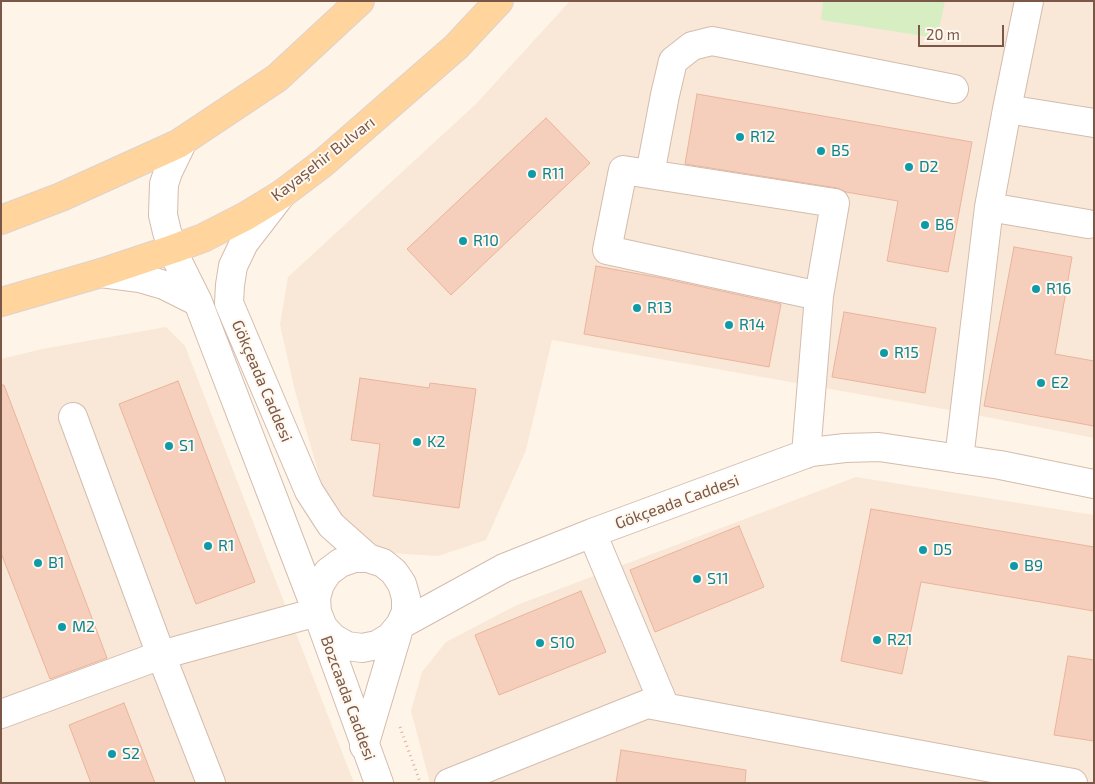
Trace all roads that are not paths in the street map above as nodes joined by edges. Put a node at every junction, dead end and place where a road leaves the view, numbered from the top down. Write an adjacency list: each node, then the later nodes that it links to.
1 (360, 1): 7 (main road)
2 (499, 1): 9 (main road, Kayaşehir Bulvarı)
3 (1029, 1): 5 (street)
4 (954, 89): 8 (street)
5 (1007, 109): 6 (street); 10 (street)
6 (1094, 123)
7 (183, 141): 11 (main road); 13 (street)
8 (650, 174): 15 (street); 15 (street)
9 (282, 194): 13 (main road, Kayaşehir Bulvarı); 23 (street, Gökçeada Caddesi)
10 (989, 207): 12 (street); 20 (street)
11 (1, 220)
12 (1088, 224)
13 (173, 250): 14 (main road, Kayaşehir Bulvarı); 17 (street)
14 (101, 273): 16 (main road, Kayaşehir Bulvarı); 17 (street)
15 (819, 296): 19 (street)
16 (1, 302)
17 (198, 302): 24 (street)
18 (73, 417): 26 (street)
19 (806, 454): 20 (street, Gökçeada Caddesi); 22 (street, Gökçeada Caddesi)
20 (959, 459): 21 (street, Gökçeada Caddesi)
21 (1094, 484)
22 (592, 533): 25 (street, Gökçeada Caddesi); 27 (street)
23 (368, 558): 24 (street); 25 (street)
24 (317, 612): 25 (street); 26 (street); 29 (street, Bozcaada Caddesi)
25 (400, 625): 29 (street)
26 (160, 655): 28 (street); 30 (street)
27 (665, 707): 32 (street); 33 (street)
28 (1, 714)
29 (364, 746): 31 (street, Bozcaada Caddesi)
30 (211, 783)
31 (379, 783)
32 (449, 783)
33 (1073, 783)

